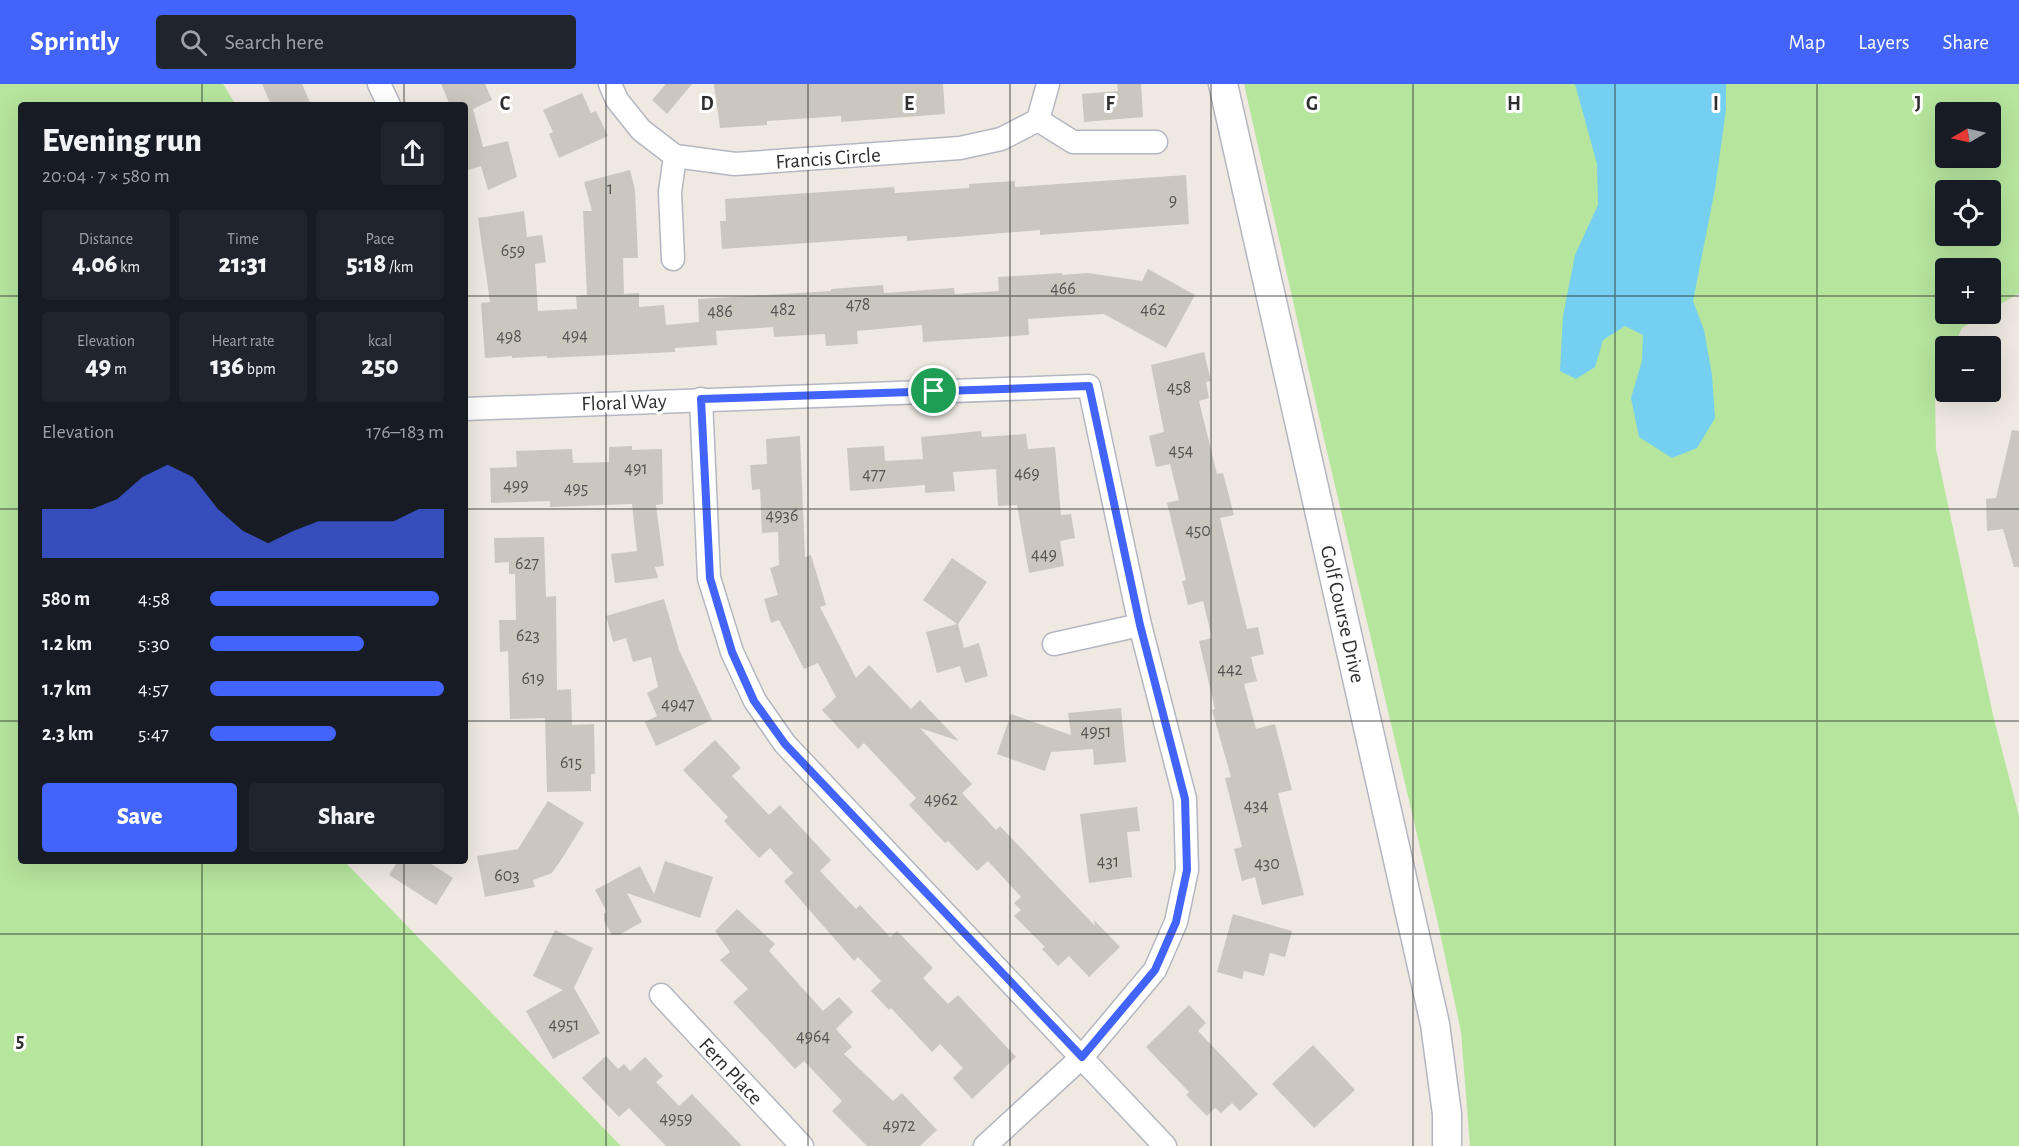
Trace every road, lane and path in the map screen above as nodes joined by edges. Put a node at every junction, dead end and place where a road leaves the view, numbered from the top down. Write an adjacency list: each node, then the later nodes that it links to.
1 (379, 84): 5 (street)
2 (610, 84): 8 (street, Francis Circle)
3 (1048, 84): 6 (street)
4 (1223, 84): 19 (street, Golf Course Drive)
5 (388, 102)
6 (1038, 120): 7 (street); 8 (street, Francis Circle)
7 (1156, 142)
8 (675, 156): 9 (street)
9 (673, 259)
10 (701, 399): 11 (street, Floral Way); 12 (street, Floral Way); 15 (street)
11 (468, 409)
12 (1140, 625): 13 (street); 15 (street, Floral Way)
13 (1054, 644)
14 (661, 995): 16 (street, Fern Place)
15 (1082, 1057): 17 (street, Floral Way); 18 (street)
16 (802, 1146)
17 (985, 1146)
18 (1165, 1146)
19 (1447, 1146)

